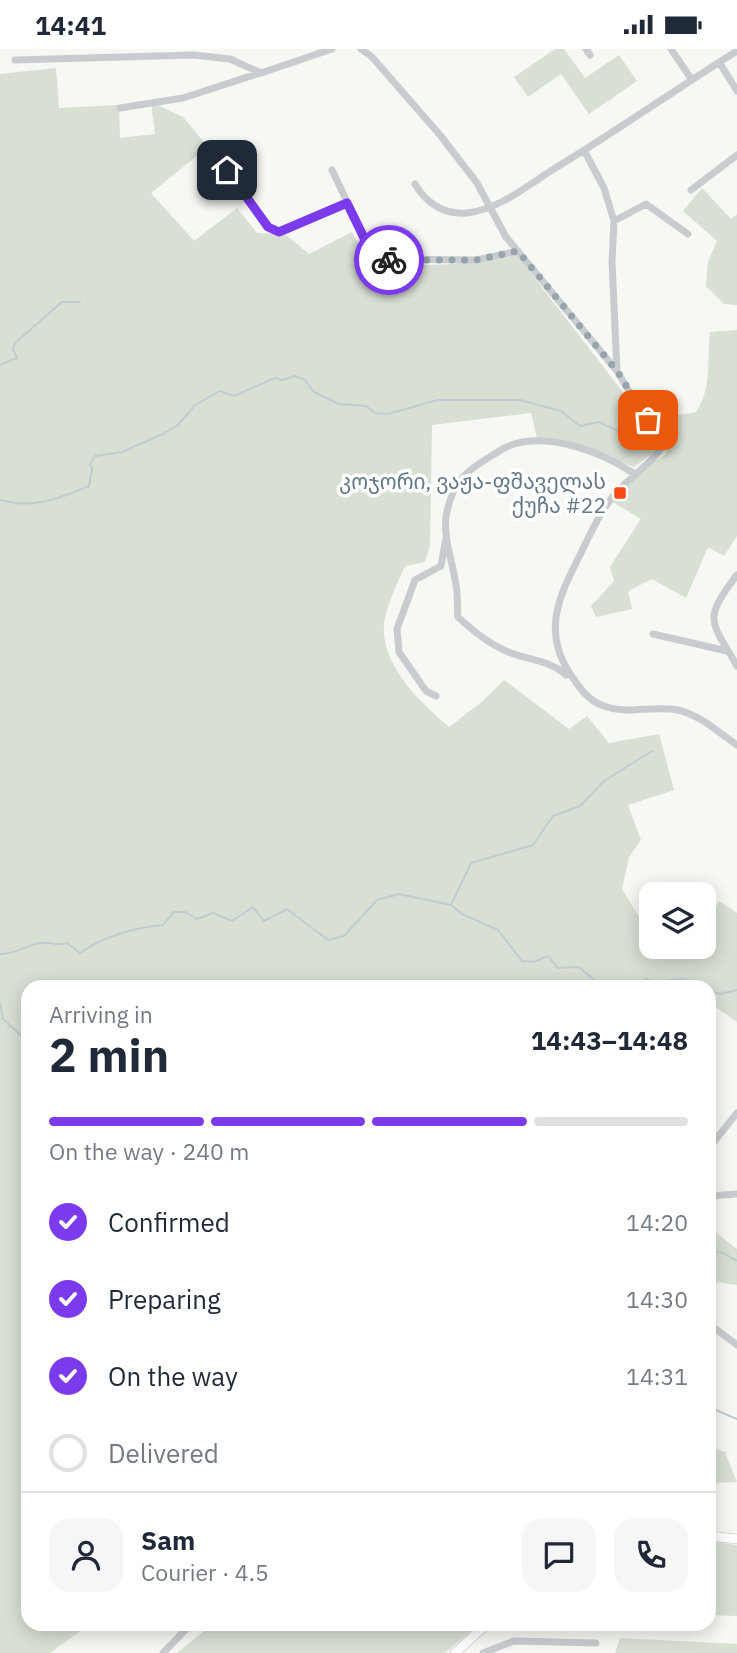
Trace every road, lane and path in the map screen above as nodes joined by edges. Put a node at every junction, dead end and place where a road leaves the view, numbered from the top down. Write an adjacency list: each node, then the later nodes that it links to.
1 (332, 49): 7 (street)
2 (364, 49): 18 (street)
3 (671, 49): 8 (street)
4 (737, 51): 6 (street)
5 (15, 60): 7 (street)
6 (719, 62): 8 (street); 9 (street)
7 (261, 72): 10 (street)
8 (692, 80): 11 (street)
9 (737, 91)
10 (120, 108)
11 (585, 152): 18 (street); 19 (street)
12 (737, 155): 16 (street)
13 (227, 170): 17 (street)
14 (332, 170): 17 (street)
15 (415, 184): 18 (street)
16 (691, 190)
17 (347, 203): 21 (street)
18 (489, 207): 21 (street)
19 (614, 221): 20 (street); 22 (street)
20 (688, 234)
21 (518, 251): 22 (street)
22 (617, 371): 23 (street)
23 (633, 473): 24 (street); 29 (street)
24 (447, 535): 29 (street); 30 (street)
25 (737, 575): 27 (street)
26 (653, 634): 27 (street)
27 (727, 651): 28 (street)
28 (737, 666)
29 (580, 687): 31 (street)
30 (436, 696)
31 (737, 745)
32 (737, 1113): 33 (street)
33 (716, 1139)
34 (737, 1194): 35 (street)
35 (716, 1196)
36 (716, 1329): 37 (street)
37 (737, 1345)
38 (716, 1537): 39 (main road)
39 (737, 1539)
40 (184, 1631): 43 (street)
41 (479, 1631): 44 (main road)
42 (596, 1643): 45 (street)
43 (163, 1653)
44 (455, 1653)
45 (483, 1653)

